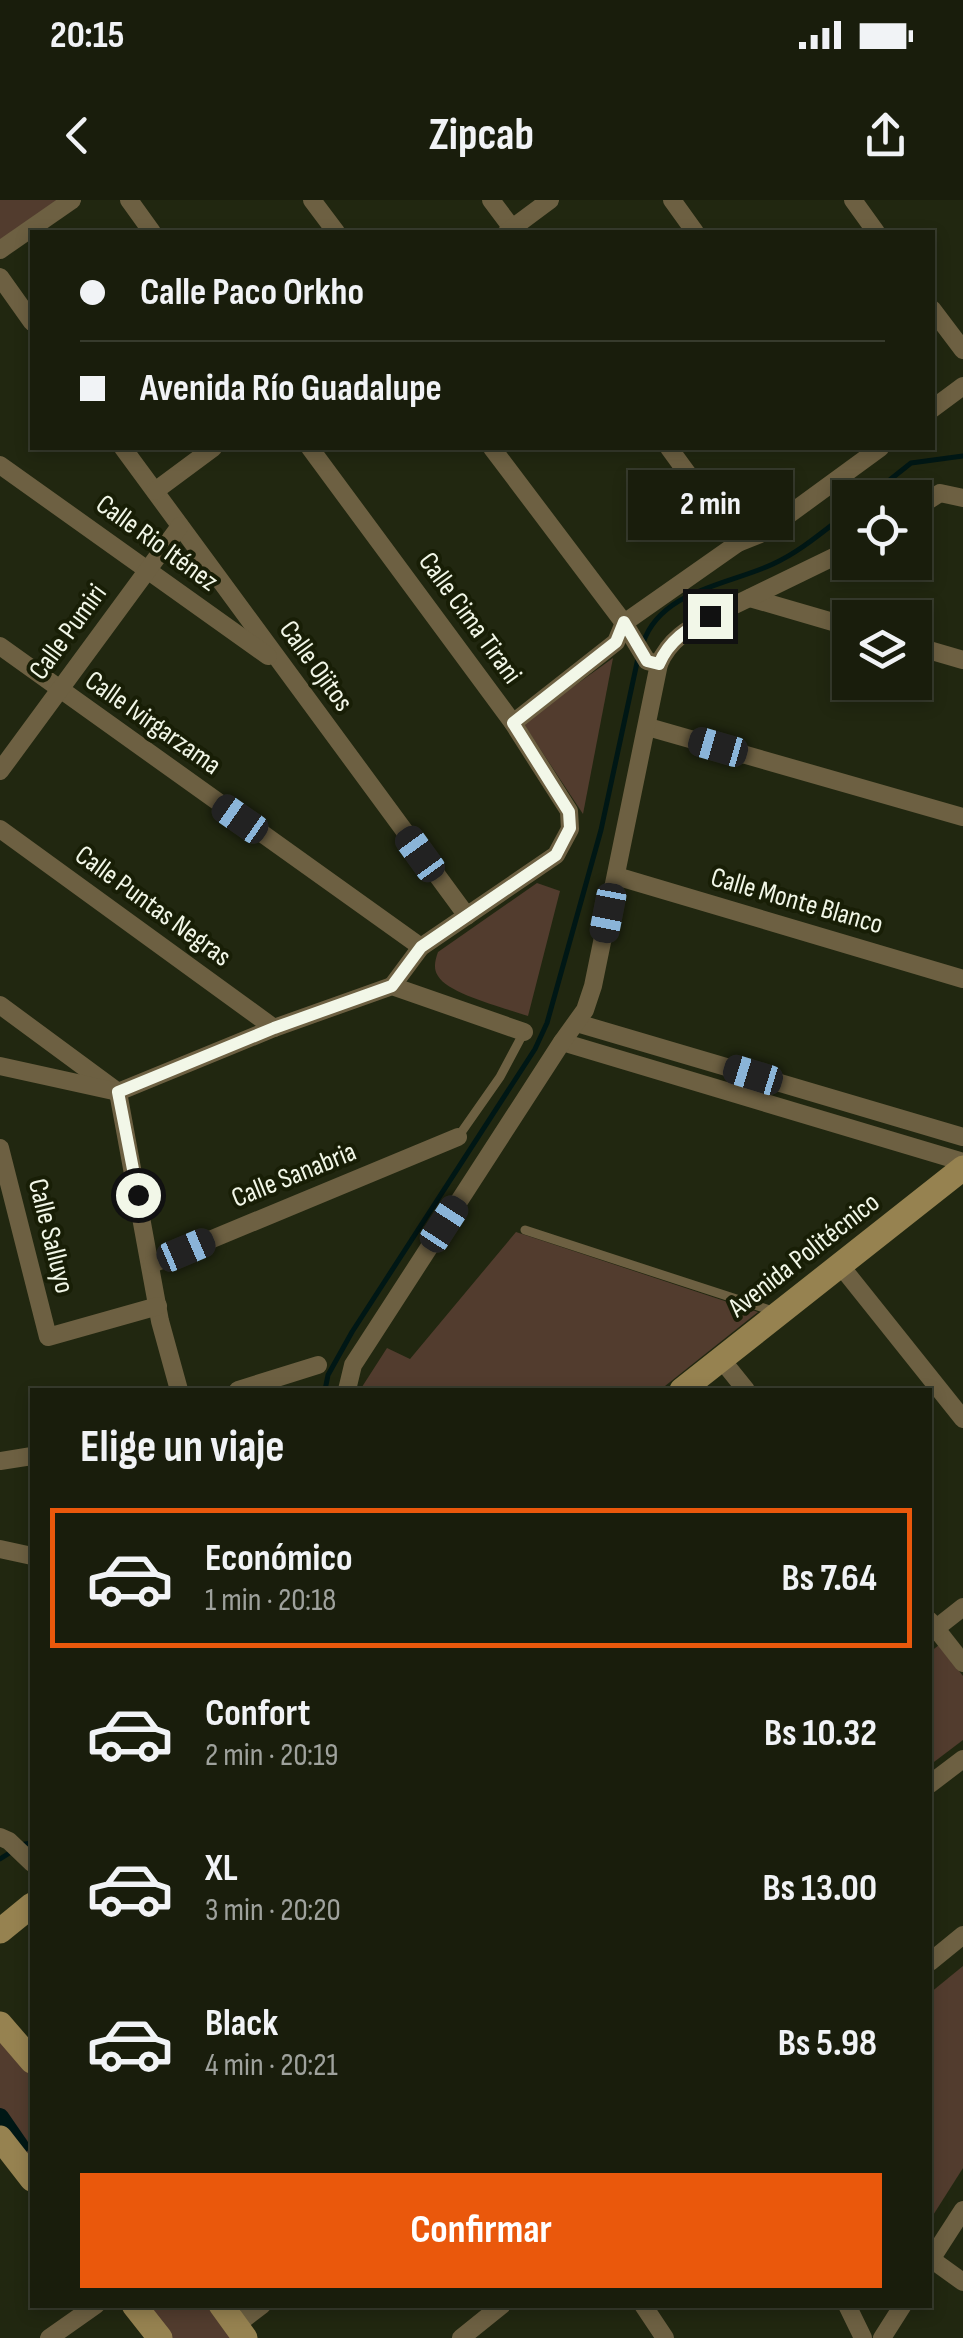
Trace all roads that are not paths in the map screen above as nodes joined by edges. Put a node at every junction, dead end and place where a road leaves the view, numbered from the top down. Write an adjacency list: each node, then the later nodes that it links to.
1 (72, 200): 14 (street)
2 (128, 200): 8 (street)
3 (312, 200): 9 (street)
4 (491, 200): 10 (street)
5 (550, 200): 11 (street)
6 (672, 200): 12 (street)
7 (852, 200): 13 (street)
8 (150, 230)
9 (334, 230)
10 (510, 230)
11 (512, 230)
12 (694, 230)
13 (874, 230)
14 (0, 250)
15 (0, 277): 17 (street)
16 (935, 313): 18 (street)
17 (30, 319)
18 (963, 350)
19 (963, 386): 20 (street)
20 (935, 407)
21 (125, 450): 28 (street, Calle Ojitos)
22 (211, 450): 28 (street)
23 (311, 450): 44 (street, Calle Cima Tirani)
24 (494, 450): 36 (street)
25 (670, 450): 32 (street)
26 (856, 454): 32 (street)
27 (0, 464): 34 (street, Calle Rio Iténez)
28 (155, 491): 31 (street, Calle Ojitos)
29 (932, 498): 30 (street)
30 (963, 498)
31 (180, 526): 34 (street, Calle Pumiri); 42 (street, Calle Ojitos)
32 (738, 543): 36 (street)
33 (832, 558): 35 (street)
34 (148, 570): 42 (street, Calle Rio Iténez); 43 (street, Calle Pumiri)
35 (750, 598): 37 (street); 41 (street)
36 (624, 622): 41 (street); 44 (street)
37 (832, 622)
38 (0, 646): 43 (street, Calle Ivirgarzama)
39 (932, 651): 40 (street)
40 (963, 660)
41 (653, 662): 45 (street)
42 (281, 666): 50 (street, Calle Ojitos)
43 (60, 690): 46 (street, Calle Pumiri); 51 (street, Calle Ivirgarzama)
44 (513, 723): 50 (street, Calle Cima Tirani)
45 (648, 728): 47 (street); 49 (street)
46 (0, 771)
47 (963, 817)
48 (0, 829): 56 (street, Calle Puntas Negras)
49 (616, 876): 52 (street, Calle Monte Blanco); 55 (street)
50 (467, 916): 51 (street)
51 (421, 947): 53 (street)
52 (963, 979)
53 (392, 986): 56 (street); 57 (street)
54 (0, 1006): 60 (street)
55 (578, 1022): 58 (street); 62 (street)
56 (274, 1028): 60 (street)
57 (524, 1032): 61 (lane)
58 (562, 1042): 64 (street); 74 (street)
59 (0, 1066): 60 (street)
60 (118, 1092): 66 (street)
61 (458, 1137): 66 (street, Calle Sanabria)
62 (963, 1138)
63 (0, 1148): 68 (street, Calle Salluyo)
64 (961, 1172): 67 (street, Avenida Politécnico)
65 (525, 1230): 69 (lane)
66 (152, 1264): 68 (street)
67 (840, 1265): 69 (street, Avenida Politécnico); 77 (street)
68 (158, 1306): 72 (street)
69 (779, 1313): 70 (street, Avenida Politécnico)
70 (721, 1359): 75 (street, Avenida Politécnico); 76 (street)
71 (318, 1365): 73 (street)
72 (179, 1388)
73 (244, 1388)
74 (348, 1388)
75 (685, 1388)
76 (744, 1388)
77 (963, 1419)
78 (30, 1456): 79 (street)
79 (0, 1461)
80 (0, 1549): 81 (street)
81 (30, 1556)
82 (963, 1607): 83 (street)
83 (932, 1628): 84 (street)
84 (963, 1663)
85 (963, 1759): 86 (street)
86 (932, 1782)
87 (0, 1837): 88 (street)
88 (30, 1861)
89 (30, 1907): 90 (street)
90 (0, 1930)
91 (963, 1935): 92 (street)
92 (932, 1960)
93 (0, 2024): 94 (street)
94 (30, 2060)
95 (5, 2154): 96 (street)
96 (30, 2176)
97 (963, 2210): 98 (street)
98 (932, 2258)
99 (932, 2261): 100 (street)
100 (963, 2282)
101 (92, 2308): 109 (street)
102 (136, 2308): 110 (street)
103 (257, 2308): 108 (street)
104 (498, 2308): 111 (street)
105 (645, 2308): 112 (street)
106 (848, 2308): 113 (street)
107 (900, 2308): 114 (street)
108 (234, 2323)
109 (49, 2338)
110 (160, 2338)
111 (461, 2338)
112 (665, 2338)
113 (863, 2338)
114 (882, 2338)

